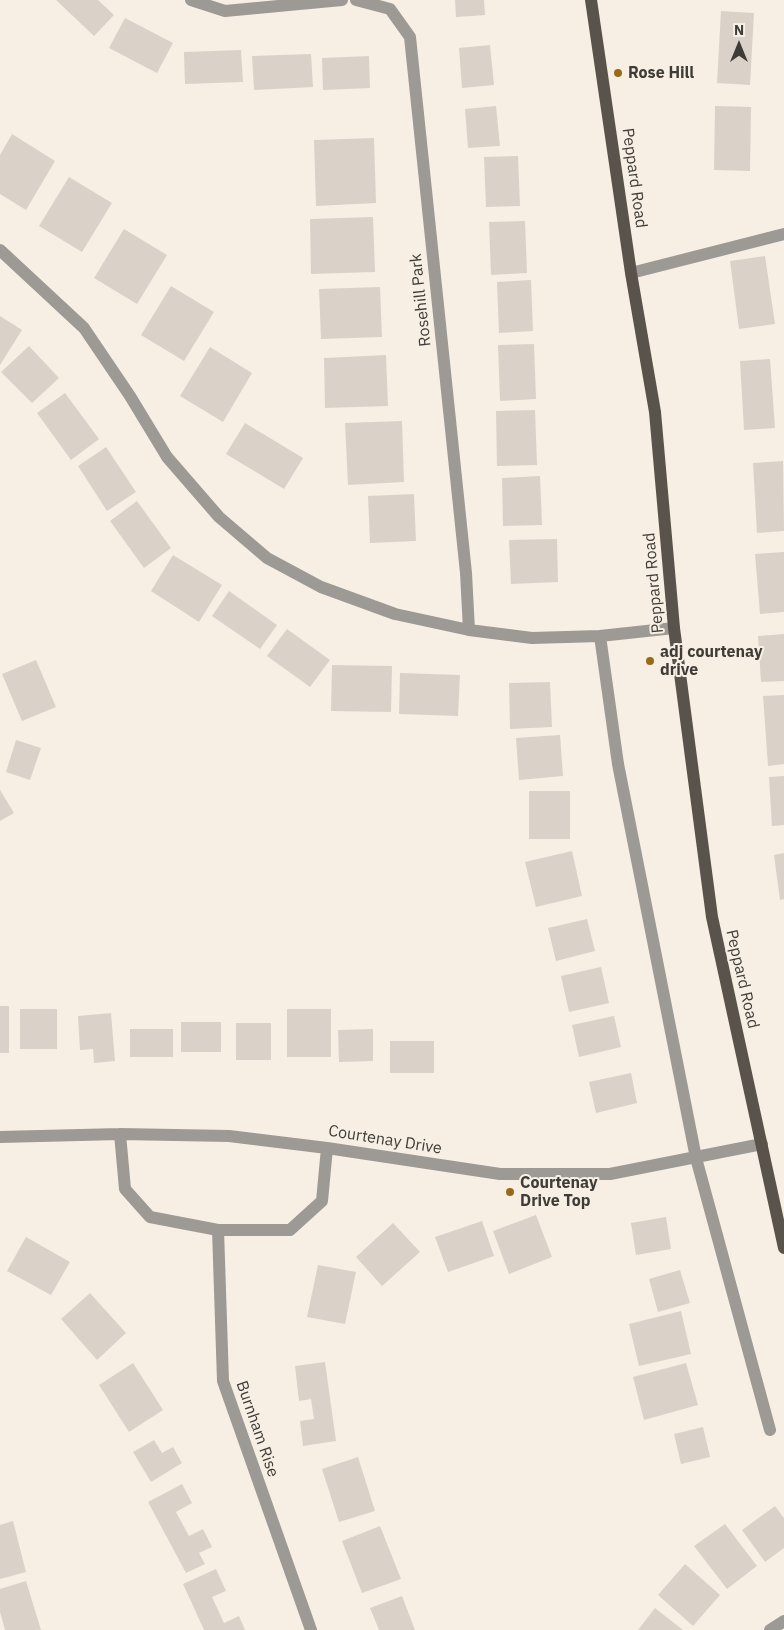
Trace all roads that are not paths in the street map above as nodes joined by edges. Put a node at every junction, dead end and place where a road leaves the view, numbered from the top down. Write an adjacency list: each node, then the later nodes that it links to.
1 (192, 0): 2 (street)
2 (342, 0)
3 (356, 0): 9 (street, Rosehill Park)
4 (591, 0): 7 (main road, Peppard Road)
5 (784, 234): 7 (street)
6 (0, 250): 9 (street)
7 (631, 273): 8 (main road, Peppard Road)
8 (674, 628): 10 (street); 13 (main road, Peppard Road)
9 (469, 630): 10 (street)
10 (600, 636): 15 (street)
11 (120, 1134): 12 (street, Courtenay Drive); 14 (street, Courtenay Drive); 16 (street)
12 (0, 1138)
13 (762, 1144): 15 (street, Courtenay Drive); 17 (main road, Peppard Road)
14 (327, 1148): 15 (street, Courtenay Drive); 16 (street)
15 (696, 1158): 18 (street)
16 (218, 1230): 20 (street, Burnham Rise)
17 (784, 1248)
18 (770, 1430)
19 (784, 1622): 21 (street)
20 (311, 1630)
21 (770, 1630)

